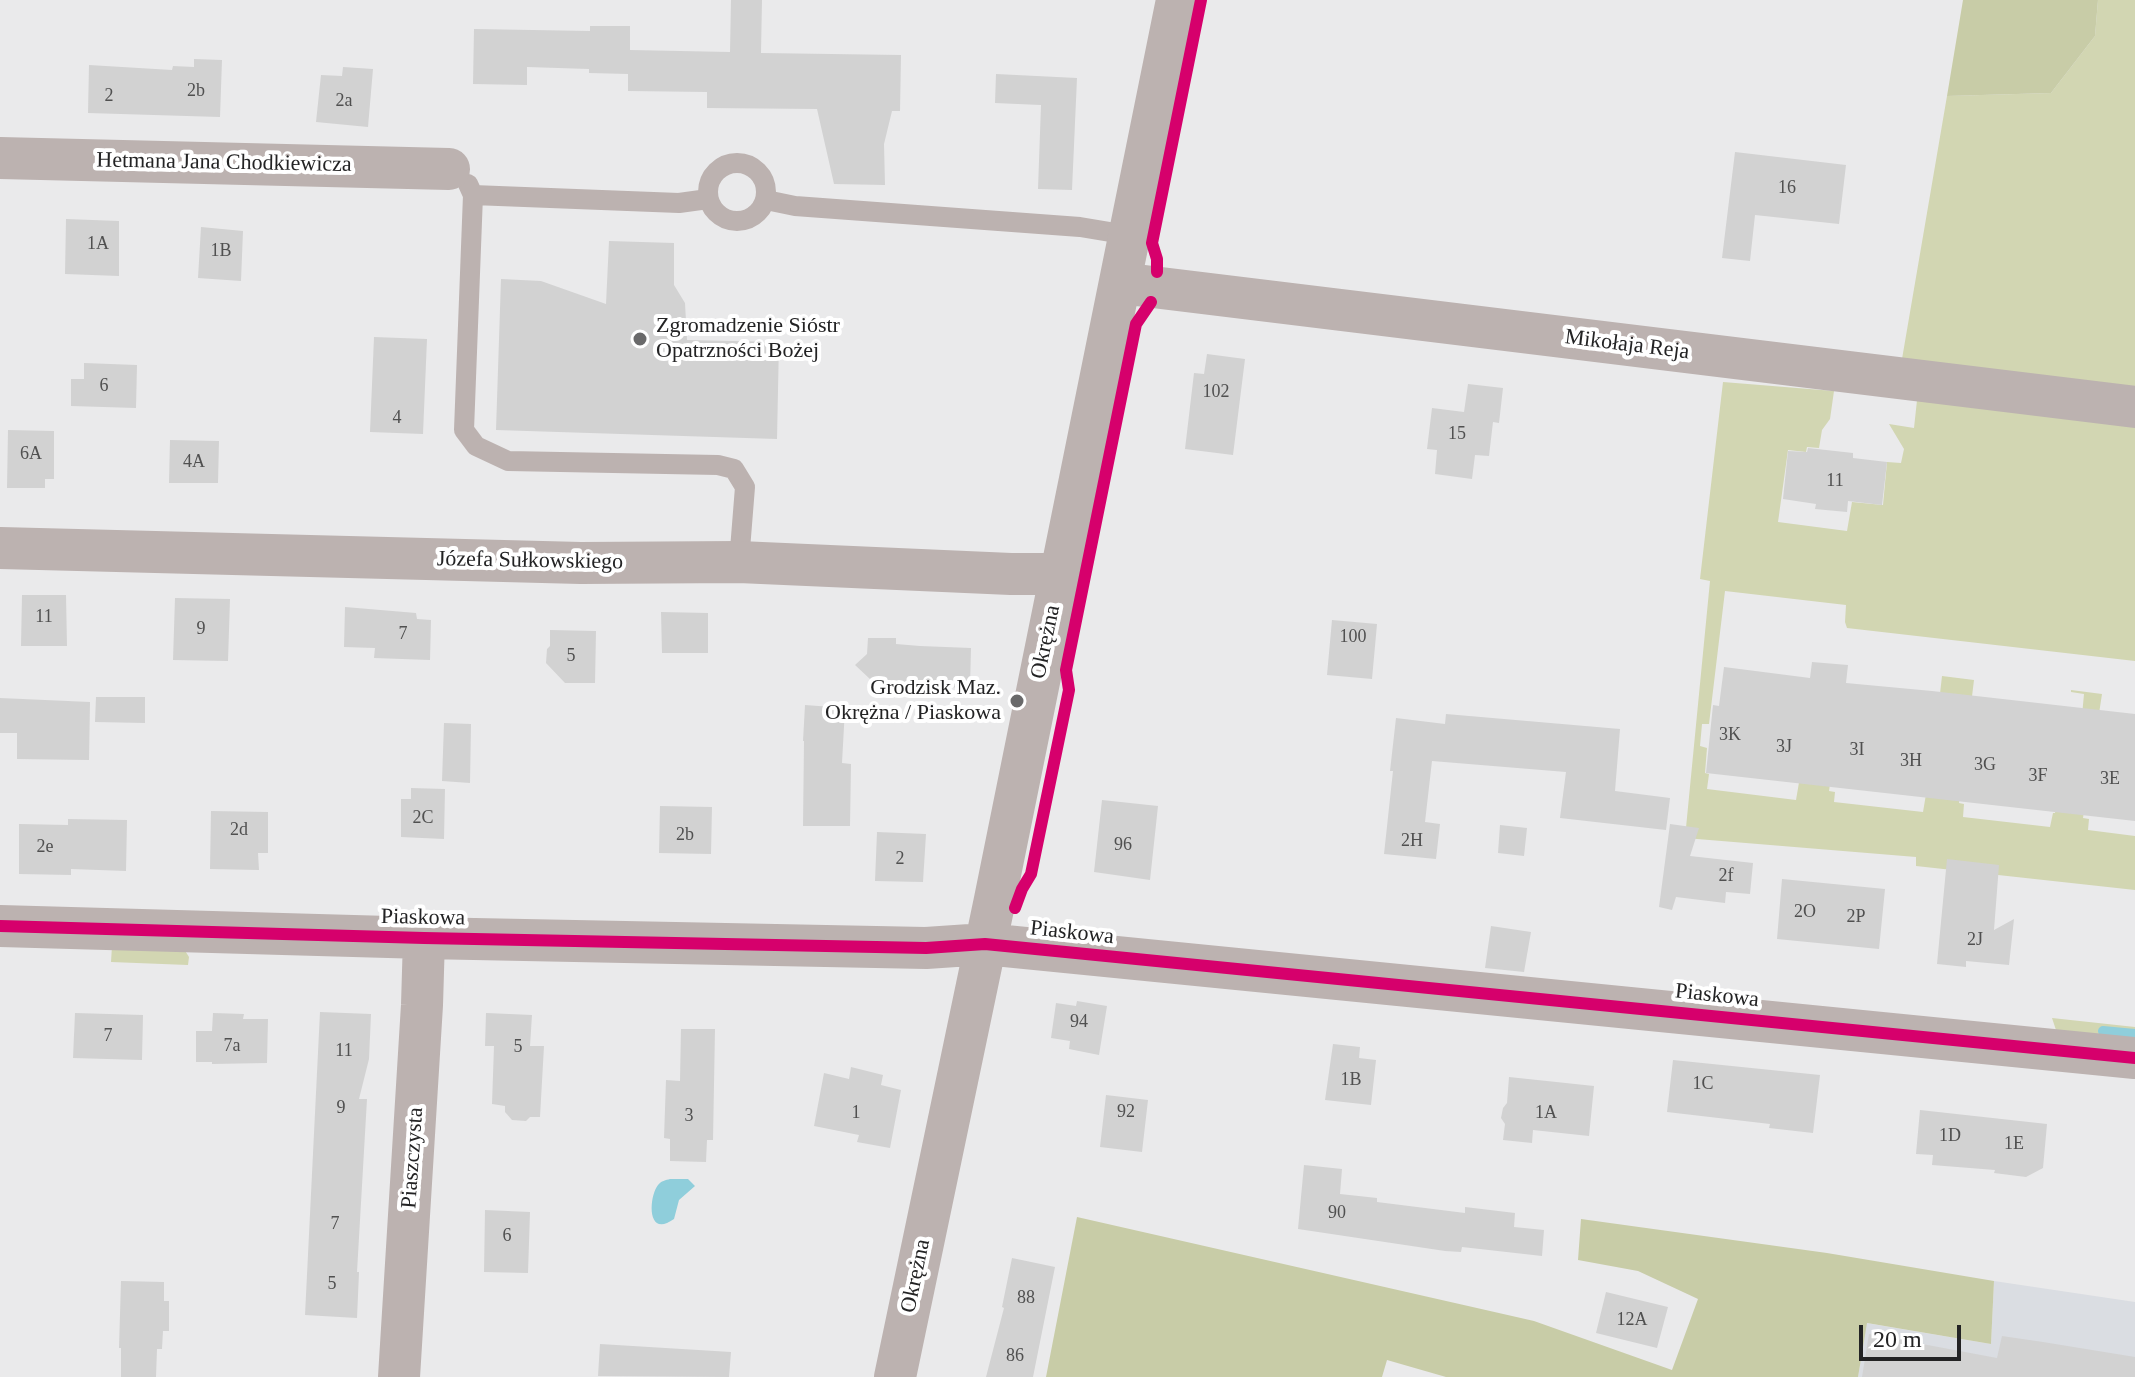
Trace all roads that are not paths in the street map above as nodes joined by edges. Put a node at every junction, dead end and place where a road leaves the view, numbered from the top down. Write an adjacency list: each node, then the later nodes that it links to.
1 (1177, 0): 6 (street, Okrężna)
2 (0, 158): 3 (street, Hetmana Jana Chodkiewicza)
3 (461, 182): 4 (lane); 10 (lane)
4 (708, 199): 5 (lane); 5 (lane)
5 (766, 200): 6 (lane)
6 (1128, 235): 7 (street, Okrężna)
7 (1120, 283): 8 (street, Mikołaja Reja); 11 (street, Okrężna)
8 (2135, 407)
9 (0, 548): 10 (street, Józefa Sułkowskiego)
10 (739, 562): 11 (street, Józefa Sułkowskiego)
11 (1060, 574): 14 (street, Okrężna)
12 (0, 926): 13 (street, Piaskowa)
13 (424, 938): 14 (street, Piaskowa); 16 (street, Piaszczysta)
14 (985, 944): 15 (street, Piaskowa); 17 (street, Okrężna)
15 (2135, 1058)
16 (399, 1377)
17 (895, 1377)

